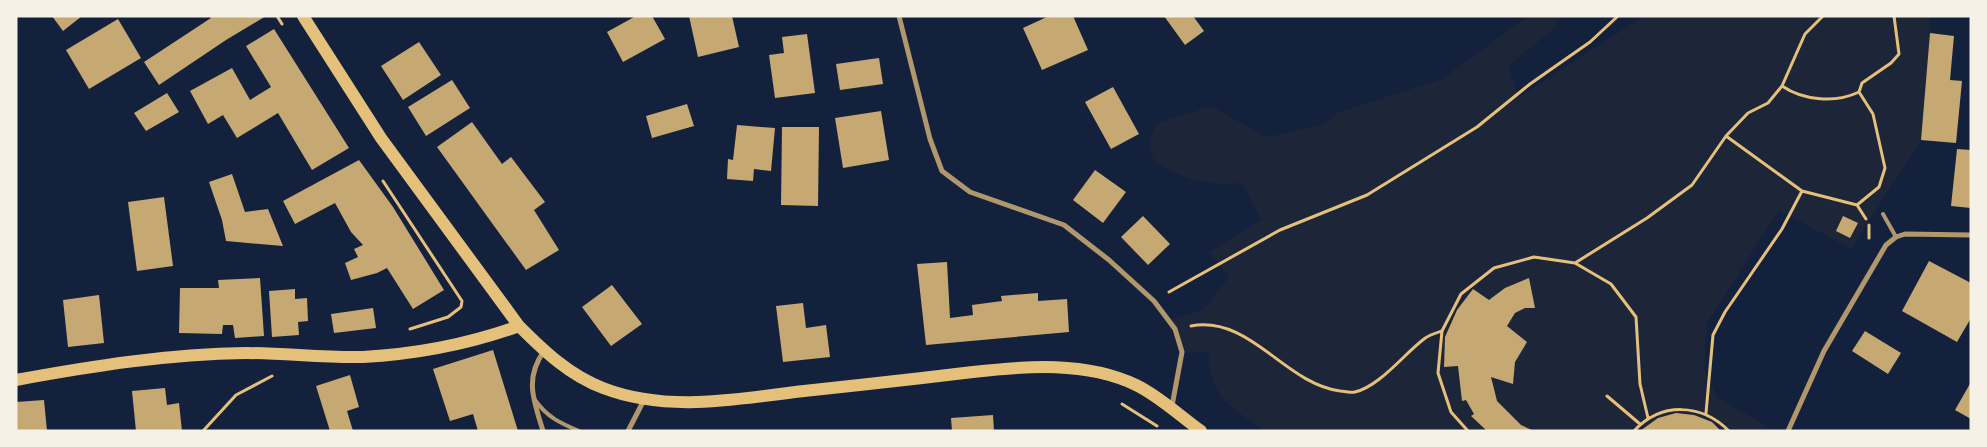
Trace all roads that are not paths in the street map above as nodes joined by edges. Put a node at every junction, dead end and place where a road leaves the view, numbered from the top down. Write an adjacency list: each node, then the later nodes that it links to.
1 (303, 16): 6 (main road)
2 (899, 16): 11 (street)
3 (1883, 214): 4 (lane)
4 (1896, 236): 5 (street); 16 (street)
5 (1971, 236)
6 (519, 326): 7 (main road); 8 (main road)
7 (544, 351): 9 (street); 10 (main road)
8 (16, 380)
9 (534, 398): 12 (street); 13 (lane)
10 (644, 400): 11 (main road); 14 (street)
11 (1171, 409): 15 (main road)
12 (543, 431)
13 (579, 431)
14 (628, 431)
15 (1201, 431)
16 (1788, 431)

